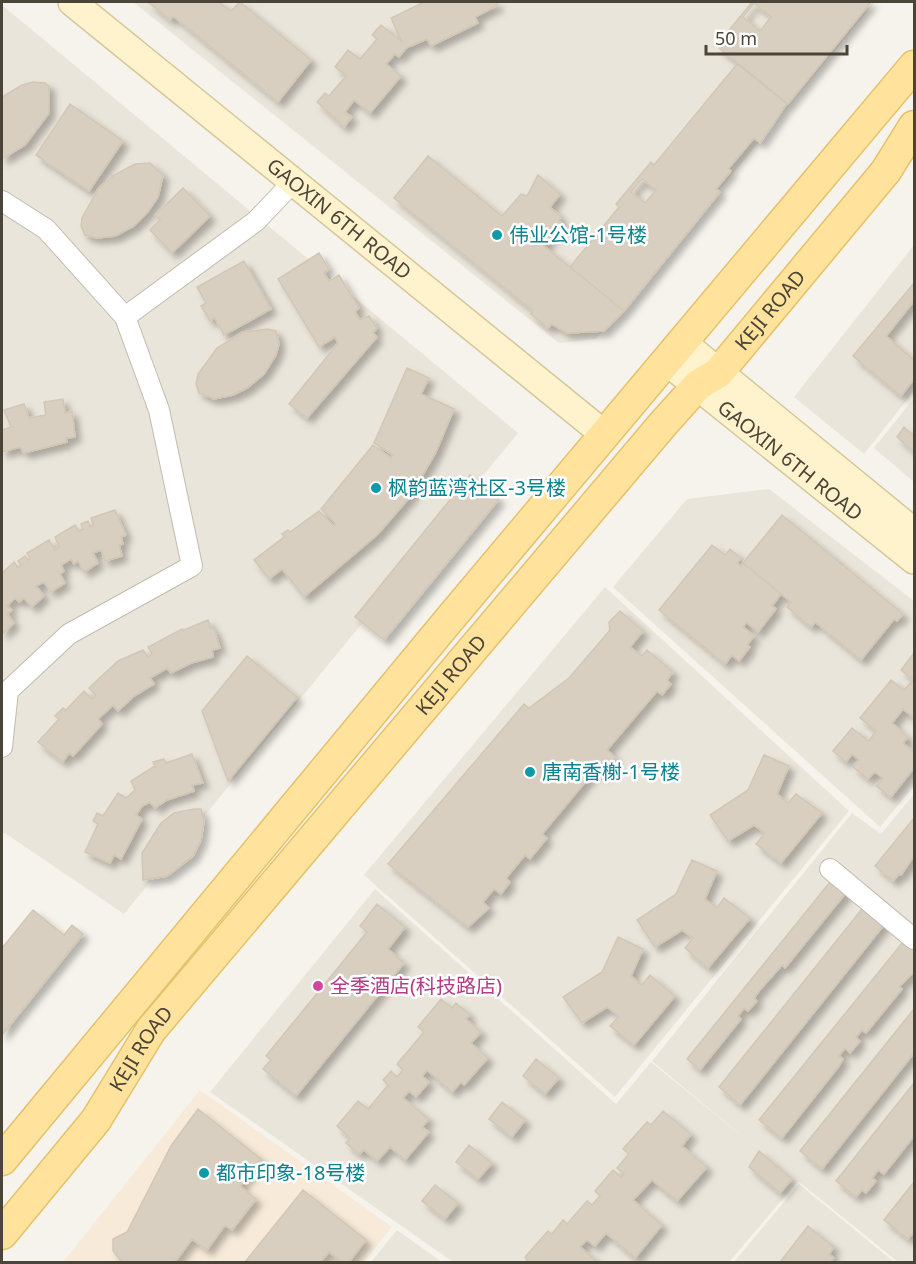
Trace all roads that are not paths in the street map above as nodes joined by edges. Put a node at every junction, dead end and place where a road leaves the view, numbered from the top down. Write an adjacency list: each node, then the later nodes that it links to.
1 (72, 2): 4 (street, GAOXIN 6TH ROAD)
2 (915, 66): 7 (main road, KEJI ROAD)
3 (915, 126): 8 (main road, KEJI ROAD)
4 (294, 181): 6 (street); 9 (street, GAOXIN 6TH ROAD)
5 (2, 201): 6 (street)
6 (125, 318): 12 (street)
7 (674, 352): 8 (street, GAOXIN 6TH ROAD); 9 (main road, KEJI ROAD)
8 (708, 379): 10 (street, GAOXIN 6TH ROAD); 11 (street, GAOXIN 6TH ROAD); 16 (main road, KEJI ROAD)
9 (605, 435): 15 (main road, KEJI ROAD)
10 (915, 532)
11 (915, 560)
12 (2, 747)
13 (830, 869): 14 (street)
14 (915, 939)
15 (2, 1160)
16 (2, 1234)

